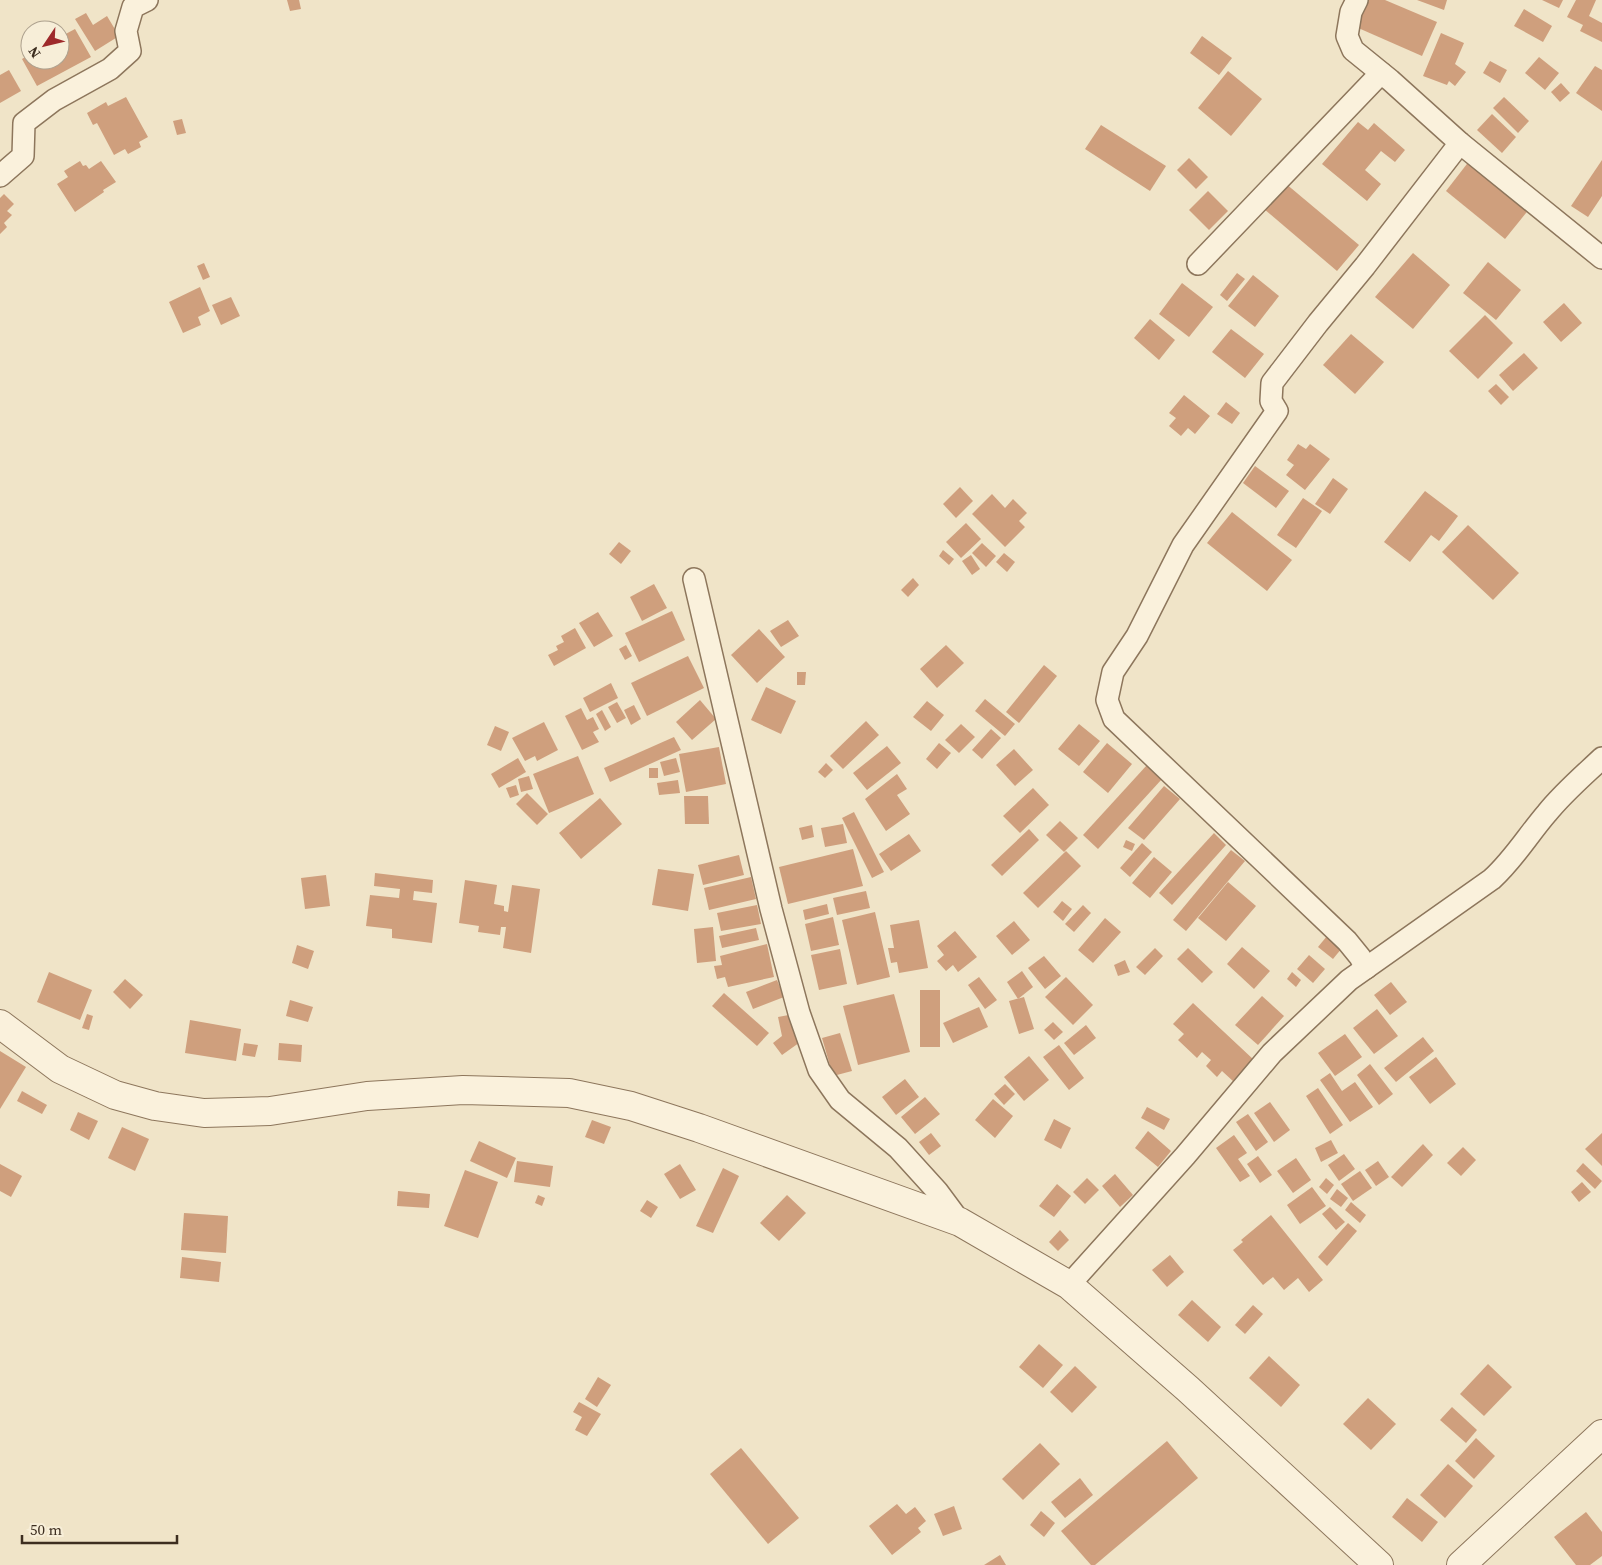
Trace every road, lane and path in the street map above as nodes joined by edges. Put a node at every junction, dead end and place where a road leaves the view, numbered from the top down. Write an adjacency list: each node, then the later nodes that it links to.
1 (147, 0): 5 (street)
2 (1357, 0): 3 (street)
3 (1381, 73): 4 (street); 7 (street)
4 (1460, 143): 6 (street); 10 (street)
5 (0, 176)
6 (1602, 258)
7 (1198, 264)
8 (694, 579): 12 (street)
9 (1602, 758): 10 (street)
10 (1366, 968): 13 (street)
11 (0, 1024): 12 (street)
12 (960, 1222): 13 (street)
13 (1069, 1285): 15 (street)
14 (1602, 1434): 16 (street)
15 (1379, 1565)
16 (1461, 1565)

